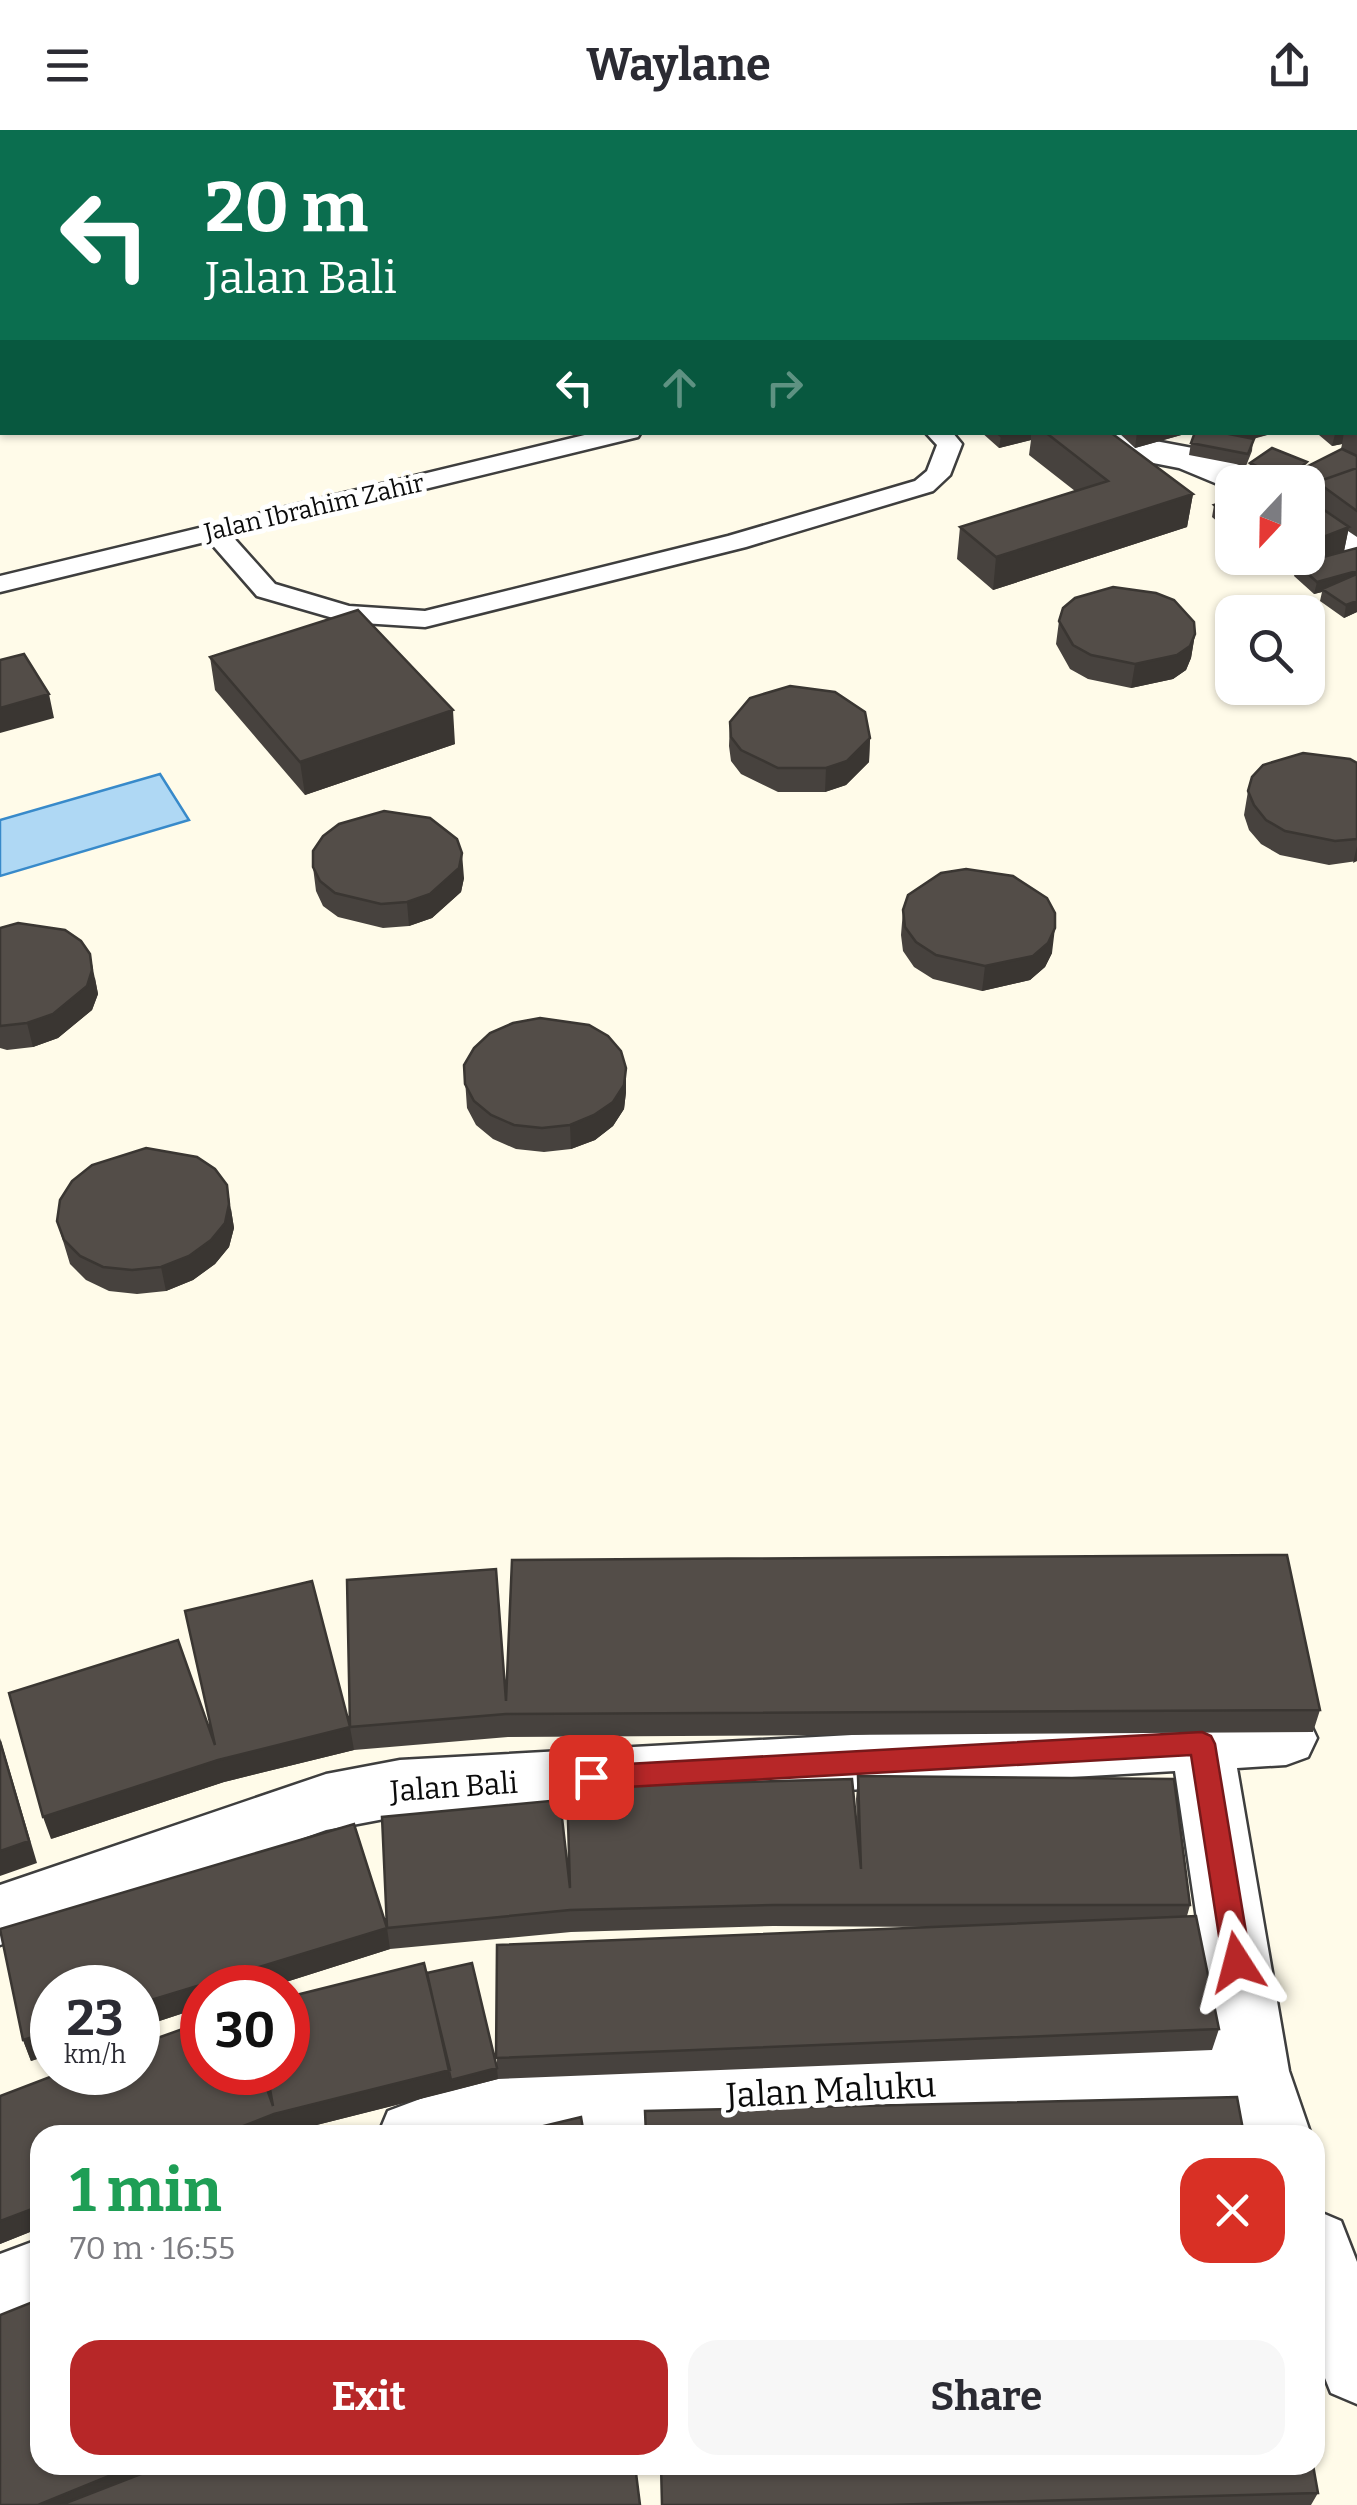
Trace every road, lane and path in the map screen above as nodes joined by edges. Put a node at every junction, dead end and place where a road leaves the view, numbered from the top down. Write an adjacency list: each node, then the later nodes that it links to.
1 (617, 435): 6 (lane, Jalan Ibrahim Zahir)
2 (940, 435): 6 (lane)
3 (1111, 435): 4 (street)
4 (1215, 469)
5 (1325, 523): 7 (street)
6 (214, 531): 8 (lane, Jalan Ibrahim Zahir)
7 (1357, 542)
8 (0, 584)
9 (1286, 1738): 10 (street, Jalan Bali)
10 (1202, 1744): 11 (street, Jalan Bali); 12 (street)
11 (0, 1914)
12 (1254, 2071): 13 (street, Jalan Maluku); 14 (street)
13 (439, 2125)
14 (1273, 2125)
15 (1325, 2275): 18 (street)
16 (30, 2280): 17 (street)
17 (0, 2290)
18 (1357, 2367)

